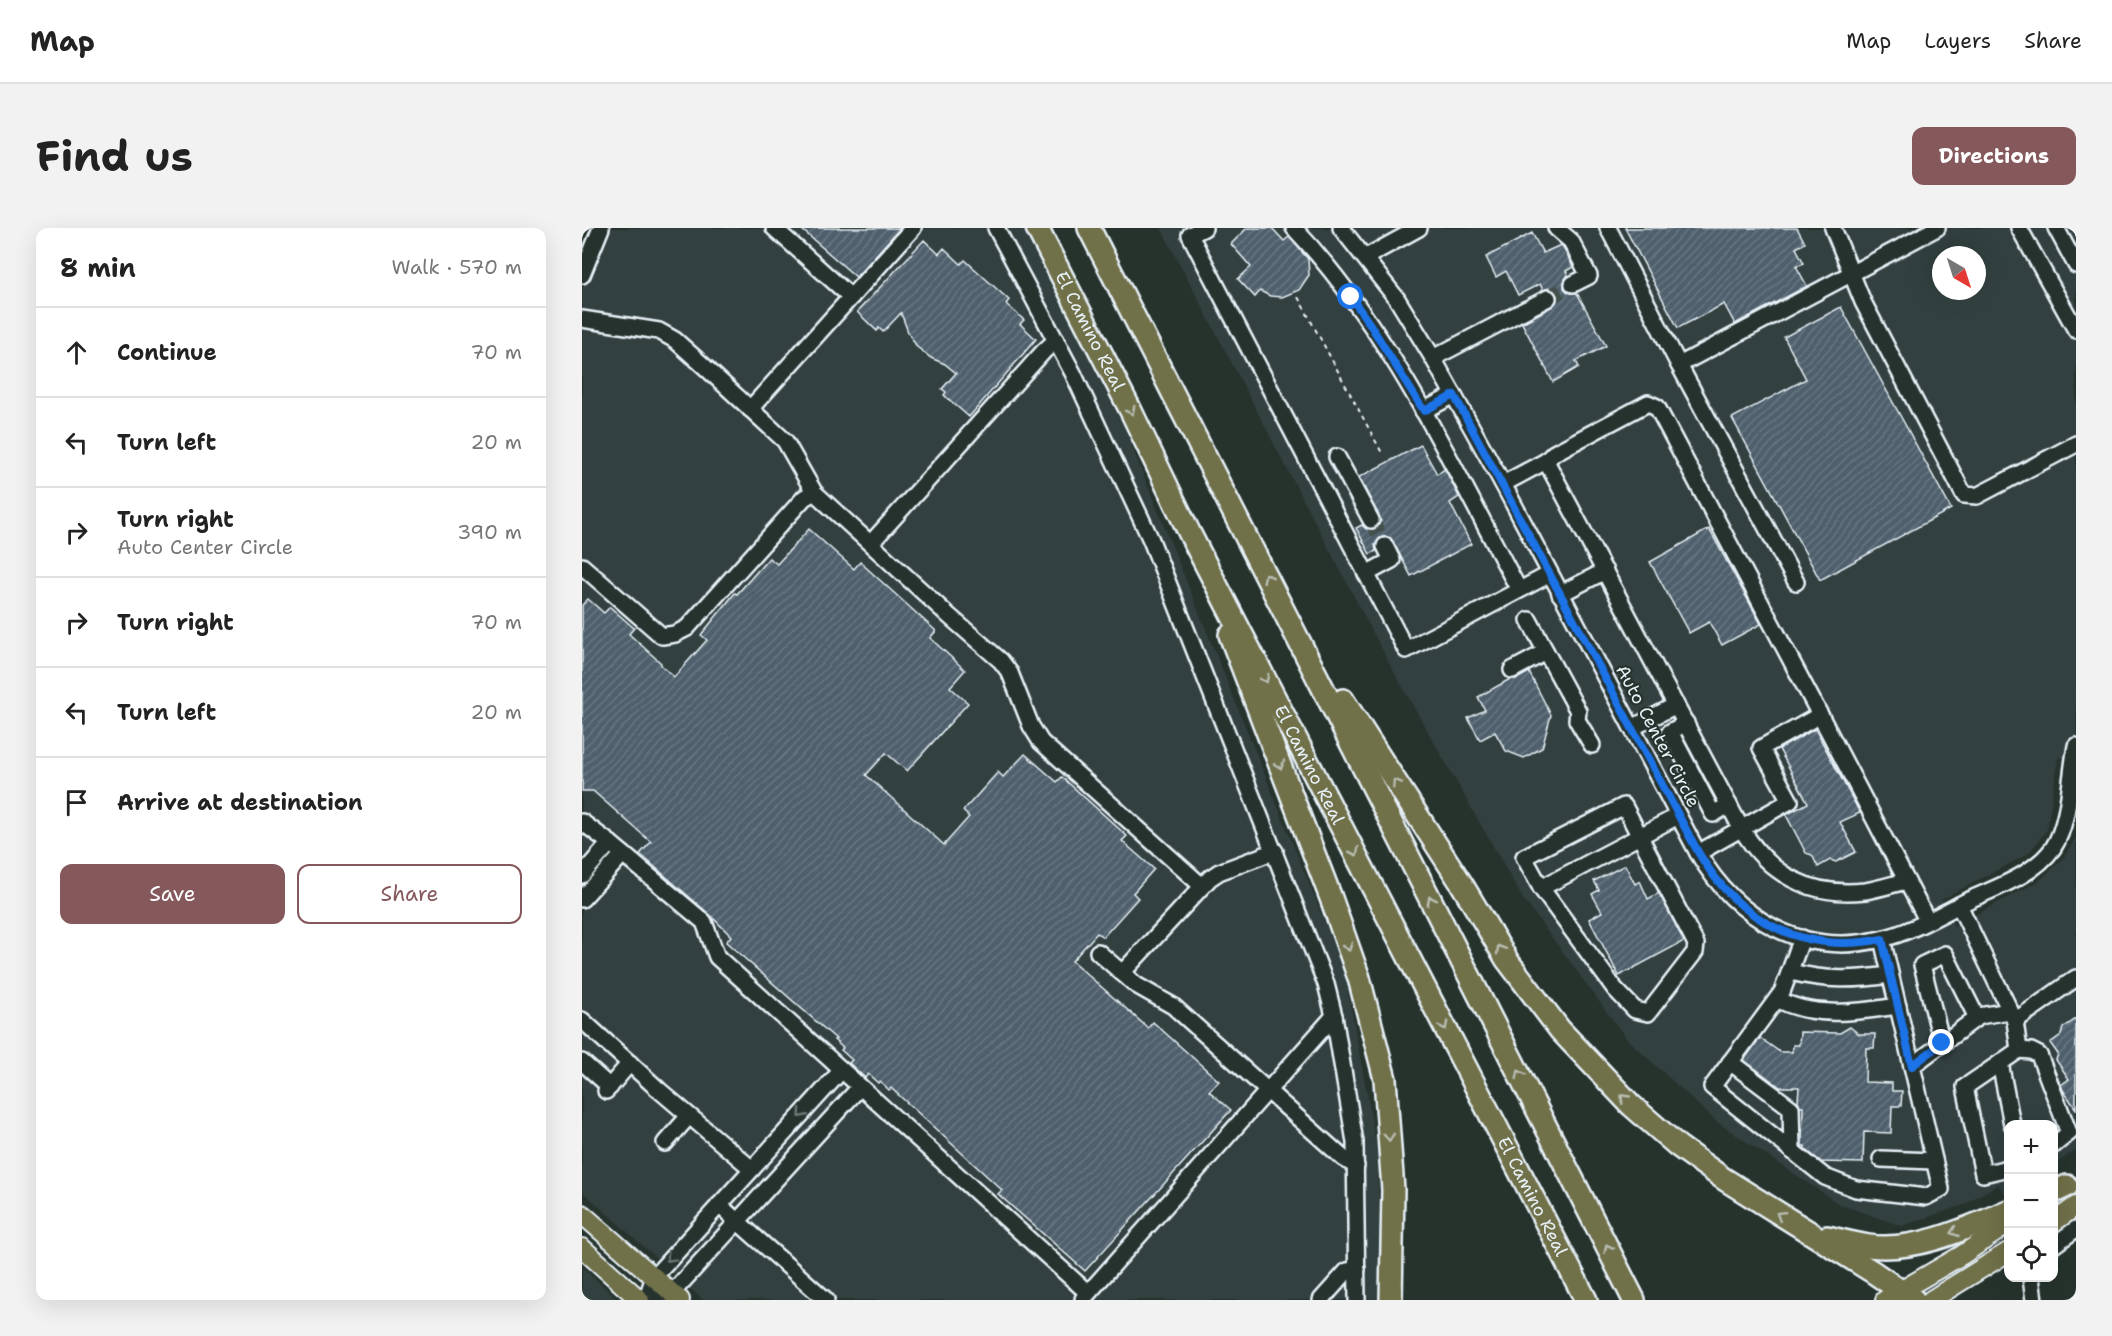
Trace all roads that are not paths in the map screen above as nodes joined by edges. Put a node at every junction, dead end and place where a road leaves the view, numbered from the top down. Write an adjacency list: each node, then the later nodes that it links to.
1 (601, 228): 21 (street)
2 (774, 228): 23 (street)
3 (913, 228): 23 (street)
4 (996, 228): 27 (street)
5 (1037, 228): 39 (highway, El Camino Real, one-way to 39)
6 (1089, 228): 49 (highway, one-way to 6)
7 (1204, 228): 44 (street)
8 (1294, 228): 32 (street)
9 (1341, 228): 18 (street, Auto Center Circle)
10 (1419, 228): 17 (street)
11 (1556, 228): 22 (street)
12 (1608, 228): 29 (street)
13 (1833, 228): 20 (street)
14 (1937, 228): 20 (street)
15 (2019, 228): 26 (street)
16 (2056, 228): 19 (street)
17 (1398, 233): 18 (street)
18 (1366, 257): 28 (street, Auto Center Circle)
19 (2076, 265)
20 (1851, 273): 29 (street); 33 (street)
21 (582, 275)
22 (1573, 284)
23 (850, 297): 31 (street)
24 (1548, 298): 28 (street)
25 (582, 320): 31 (street)
26 (2076, 330)
27 (1056, 340): 40 (street); 64 (street)
28 (1433, 358): 30 (street, Auto Center Circle)
29 (1679, 365): 46 (street)
30 (1454, 395): 32 (street); 36 (street, Auto Center Circle)
31 (750, 409): 37 (street)
32 (1424, 411): 47 (street)
33 (2076, 444)
34 (1337, 457): 38 (street)
35 (1546, 462): 36 (street); 43 (street); 54 (street)
36 (1503, 484): 45 (street, Auto Center Circle)
37 (814, 492): 40 (street); 42 (street)
38 (1371, 520)
39 (1190, 534): 131 (highway, one-way to 131); 132 (highway, El Camino Real, one-way to 132)
40 (871, 543): 69 (street)
41 (1385, 546): 44 (street)
42 (582, 566)
43 (1605, 571): 48 (street); 53 (street)
44 (1366, 574): 47 (street)
45 (1550, 574): 47 (street); 48 (street, Auto Center Circle)
46 (1796, 582)
47 (1519, 590)
48 (1560, 594): 55 (street, Auto Center Circle)
49 (1281, 606): 116 (highway, one-way to 49); 133 (highway, one-way to 49)
50 (1529, 620): 51 (street)
51 (1546, 652): 52 (street); 56 (street)
52 (1512, 670)
53 (1676, 705): 55 (street); 61 (street)
54 (1820, 715): 61 (street); 68 (street)
55 (1632, 728): 59 (street, Auto Center Circle)
56 (1592, 745)
57 (2076, 746): 58 (street, Auto Center Circle)
58 (2074, 789): 72 (street, Auto Center Circle)
59 (1678, 816): 62 (street); 65 (street, Auto Center Circle)
60 (582, 822): 63 (street)
61 (1741, 828): 65 (street); 68 (street)
62 (1640, 836): 70 (street); 70 (street); 70 (street)
63 (610, 843): 66 (street); 67 (street)
64 (1275, 851): 69 (street); 83 (street)
65 (1698, 852): 74 (street, Auto Center Circle)
66 (623, 854): 71 (street); 94 (street)
67 (582, 874)
68 (1906, 880): 73 (street)
69 (1202, 886): 78 (street)
70 (1541, 888)
71 (582, 899)
72 (1959, 905): 73 (street, Auto Center Circle); 84 (street)
73 (1927, 920): 75 (street, Auto Center Circle)
74 (1802, 938): 75 (street, Auto Center Circle); 77 (street)
75 (1882, 939): 79 (street)
76 (1098, 952): 78 (street)
77 (1791, 972): 79 (street); 81 (street)
78 (1122, 973): 96 (street)
79 (1890, 975): 82 (street)
80 (2076, 978): 84 (street)
81 (1777, 999): 82 (street); 90 (street)
82 (1898, 1006): 93 (street)
83 (1334, 1016): 96 (street); 104 (street)
84 (2013, 1016): 85 (street); 88 (street)
85 (1977, 1018): 87 (street); 87 (street)
86 (582, 1020): 92 (street)
87 (1942, 1043): 93 (street)
88 (2019, 1050): 91 (street); 99 (street)
89 (582, 1062): 92 (street)
90 (1730, 1062): 101 (street); 101 (street)
91 (2000, 1063): 98 (street); 105 (street)
92 (630, 1064): 97 (street)
93 (1912, 1066): 103 (street)
94 (841, 1071): 95 (street); 106 (street, one-way to 106)
95 (860, 1087): 107 (street); 123 (street)
96 (1268, 1091): 104 (street); 123 (street)
97 (689, 1116): 100 (street); 106 (street)
98 (2011, 1120)
99 (2058, 1142)
100 (665, 1143)
101 (1792, 1150): 103 (street)
102 (1881, 1159): 103 (street)
103 (1934, 1161)
104 (1356, 1166): 120 (street)
105 (2004, 1169)
106 (751, 1171): 107 (street); 108 (street)
107 (768, 1188): 113 (street)
108 (719, 1205): 113 (street); 121 (street, one-way to 121)
109 (2076, 1206): 112 (main road)
110 (2004, 1212): 116 (highway, one-way to 116)
111 (582, 1214): 121 (main road)
112 (2058, 1219)
113 (737, 1222): 125 (street); 128 (street)
114 (2004, 1227): 124 (main road)
115 (2076, 1229): 117 (street)
116 (1804, 1230): 124 (highway)
117 (2058, 1242)
118 (582, 1248): 126 (main road)
119 (2004, 1254): 134 (main road)
120 (1357, 1269): 129 (street); 130 (street)
121 (654, 1277): 125 (main road); 127 (street)
122 (2032, 1282): 135 (street)
123 (1085, 1296)
124 (1900, 1297)
125 (669, 1298)
126 (640, 1300)
127 (646, 1300)
128 (826, 1300)
129 (1321, 1300)
130 (1357, 1300)
131 (1391, 1300)
132 (1586, 1300)
133 (1635, 1300)
134 (1931, 1300)
135 (2034, 1300)

